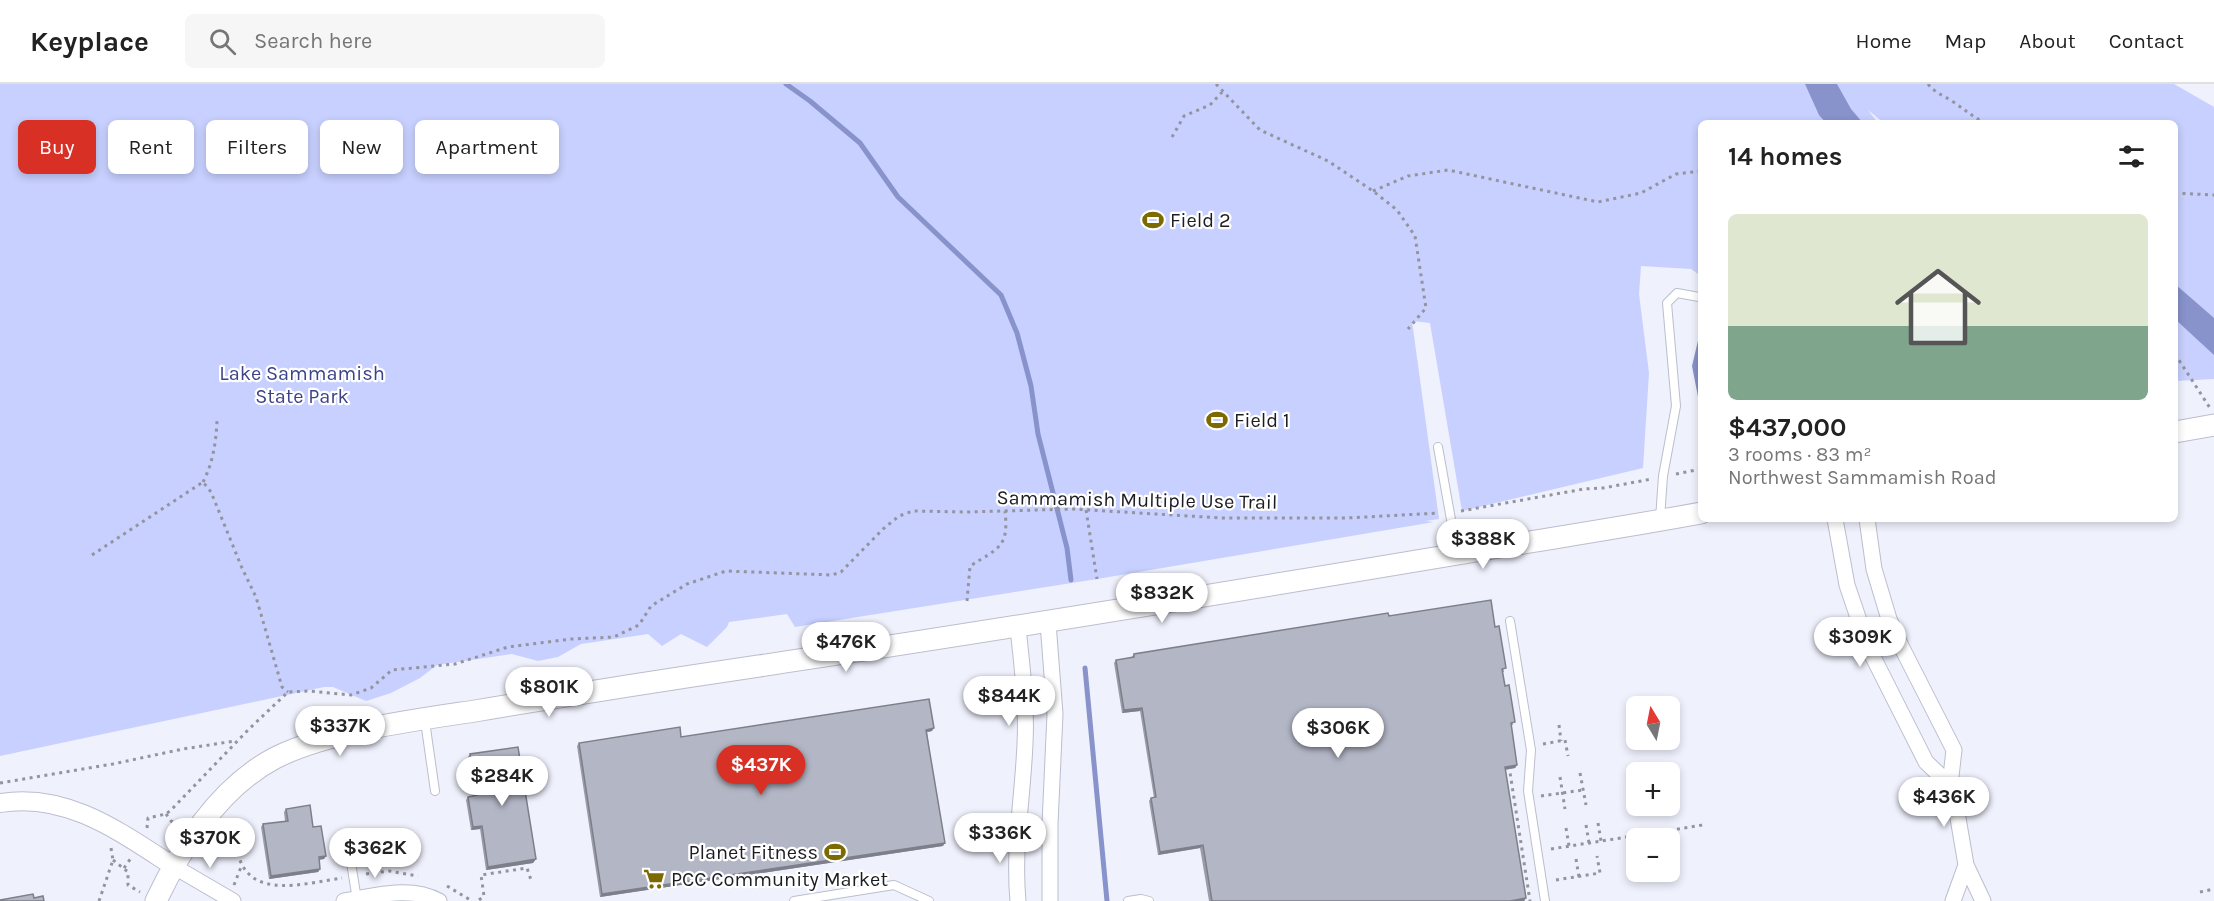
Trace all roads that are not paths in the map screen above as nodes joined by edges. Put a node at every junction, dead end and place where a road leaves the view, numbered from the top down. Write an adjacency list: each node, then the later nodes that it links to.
1 (1698, 297): 6 (lane)
2 (2212, 421): 3 (main road)
3 (2178, 431)
4 (1438, 447): 9 (lane)
5 (1698, 514): 6 (main road)
6 (1660, 520): 9 (main road)
7 (1836, 522): 14 (street)
8 (1867, 522): 14 (street)
9 (1458, 554): 11 (main road)
10 (1510, 621): 30 (lane)
11 (1047, 623): 12 (main road); 28 (street)
12 (1018, 628): 13 (main road); 27 (street)
13 (424, 719): 15 (lane); 19 (main road)
14 (1950, 785): 18 (street)
15 (435, 791)
16 (0, 803): 19 (street)
17 (349, 850): 20 (lane)
18 (1966, 865): 31 (street); 32 (street)
19 (173, 866): 22 (main road); 23 (street)
20 (352, 900): 24 (street)
21 (1145, 900): 29 (lane)
22 (156, 901)
23 (233, 901)
24 (439, 901)
25 (794, 901): 26 (lane)
26 (930, 901)
27 (1018, 901)
28 (1050, 901)
29 (1128, 901)
30 (1545, 901)
31 (1953, 901)
32 (1983, 901)

